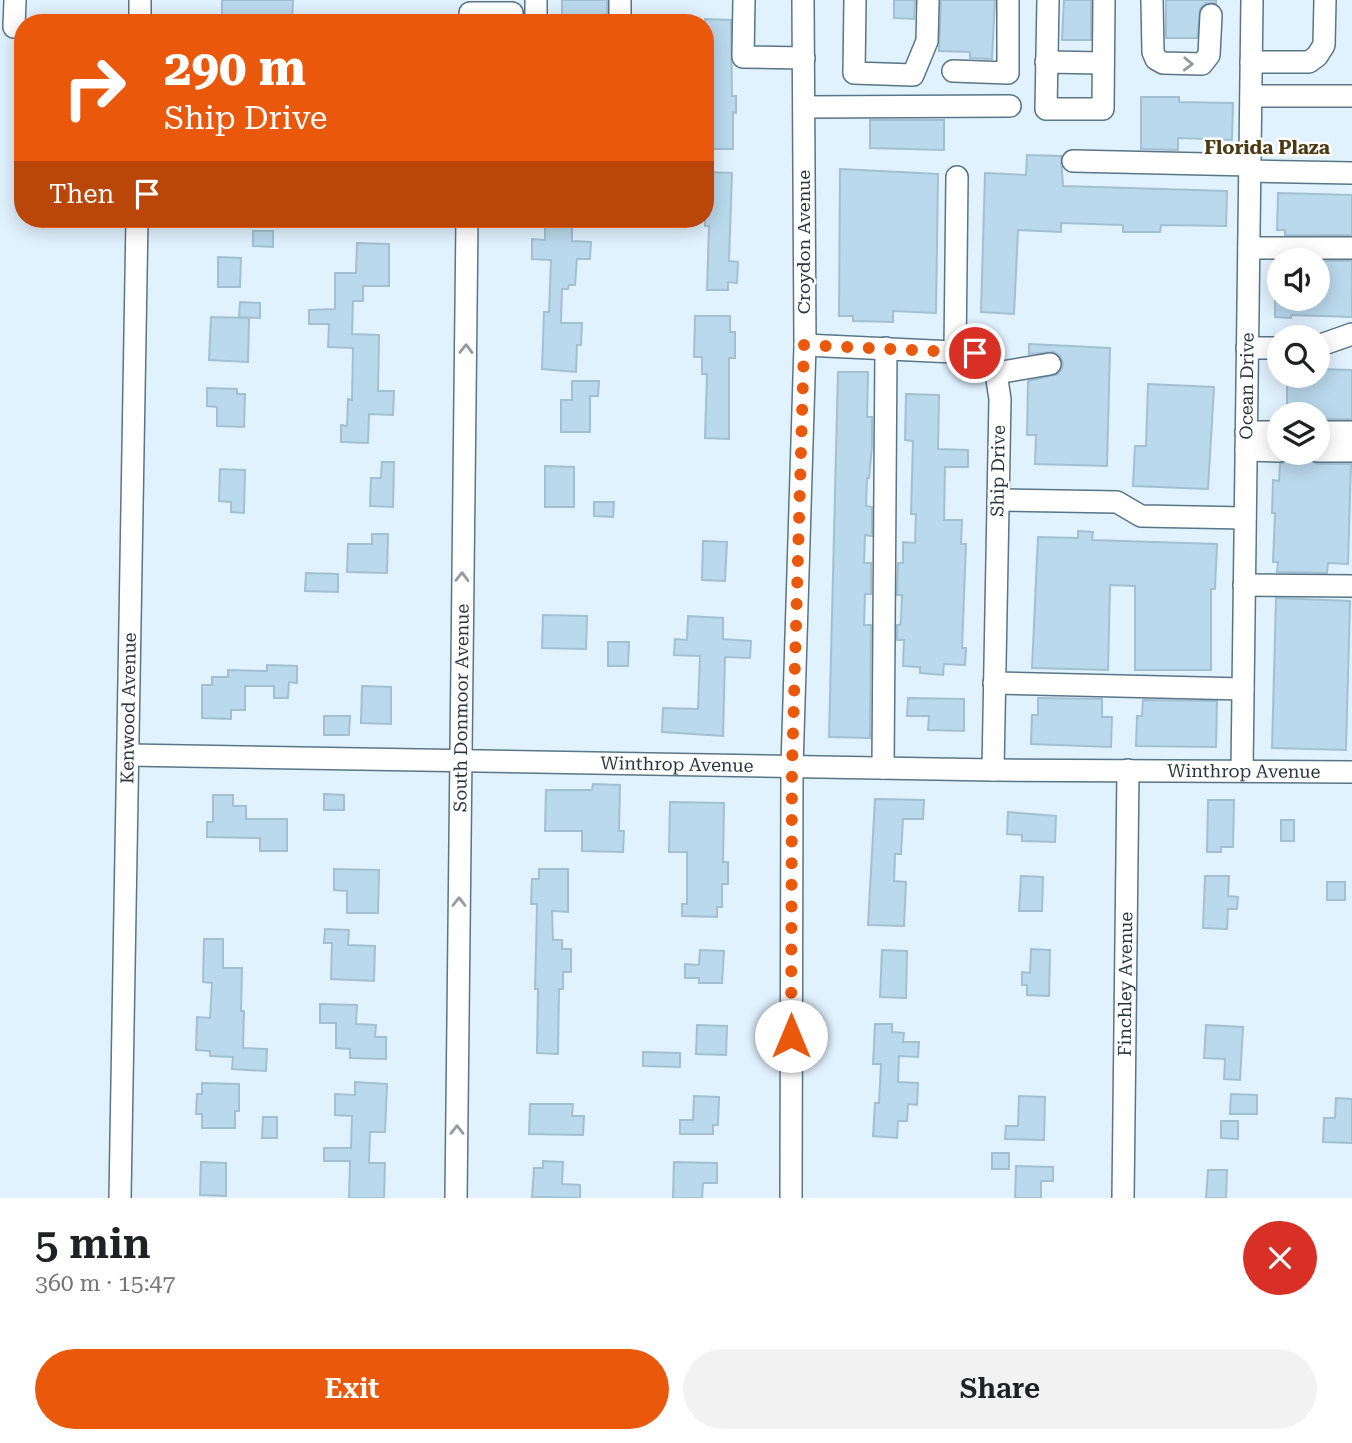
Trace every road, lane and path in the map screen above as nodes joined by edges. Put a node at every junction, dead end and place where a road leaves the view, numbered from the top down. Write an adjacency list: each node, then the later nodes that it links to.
1 (744, 0): 14 (street)
2 (803, 0): 14 (street, Croydon Avenue)
3 (855, 0): 4 (street)
4 (928, 0)
5 (1008, 0): 18 (street)
6 (1048, 0): 15 (street)
7 (1104, 0): 17 (street)
8 (1152, 0): 11 (street, one-way to 11)
9 (1252, 0): 16 (street, Ocean Drive)
10 (1325, 0): 16 (street)
11 (1211, 5)
12 (470, 12): 13 (street)
13 (512, 12)
14 (804, 58): 22 (street, Croydon Avenue)
15 (1046, 62): 17 (street); 17 (street)
16 (1251, 62): 19 (street, Ocean Drive)
17 (1103, 63)
18 (953, 71)
19 (1251, 96): 20 (street); 25 (street, Ocean Drive)
20 (1352, 96)
21 (1010, 106): 22 (street)
22 (804, 107): 34 (street, Croydon Avenue)
23 (1352, 159): 25 (street)
24 (1073, 161): 25 (street)
25 (1250, 164): 26 (street); 30 (street, Ocean Drive)
26 (1352, 173)
27 (957, 177): 38 (street)
28 (137, 228): 54 (street, Kenwood Avenue)
29 (467, 228): 55 (street, South Donmoor Avenue, one-way to 29)
30 (1249, 248): 31 (street); 36 (street, Ocean Drive)
31 (1352, 248)
32 (1352, 334): 33 (street)
33 (1330, 342)
34 (804, 345): 35 (street); 56 (street, Croydon Avenue)
35 (886, 348): 38 (street); 57 (street)
36 (1247, 348): 37 (street); 44 (street, Ocean Drive)
37 (1267, 348)
38 (956, 352): 40 (street)
39 (1050, 364): 40 (street)
40 (996, 373): 48 (street, Ship Drive)
41 (1330, 432): 42 (street)
42 (1352, 432)
43 (1267, 435): 44 (street)
44 (1246, 441): 45 (street); 49 (street, Ocean Drive)
45 (1267, 447)
46 (1330, 451): 47 (street)
47 (1352, 451)
48 (998, 500): 49 (street); 52 (street, Ship Drive)
49 (1245, 518): 50 (street, Ocean Drive)
50 (1244, 585): 51 (street); 53 (street, Ocean Drive)
51 (1352, 586)
52 (994, 683): 53 (street); 58 (street, Ship Drive)
53 (1243, 689): 60 (street, Ocean Drive)
54 (129, 755): 55 (street, Winthrop Avenue); 62 (street, Kenwood Avenue)
55 (460, 761): 56 (street, Winthrop Avenue); 63 (street, South Donmoor Avenue, one-way to 55)
56 (792, 767): 57 (street, Winthrop Avenue); 64 (street, Croydon Avenue)
57 (884, 768): 58 (street, Winthrop Avenue)
58 (993, 770): 59 (street, Winthrop Avenue)
59 (1128, 770): 60 (street, Winthrop Avenue); 65 (street, Finchley Avenue)
60 (1242, 771): 61 (street, Winthrop Avenue)
61 (1352, 772)
62 (120, 1198)
63 (456, 1198)
64 (791, 1198)
65 (1123, 1198)

